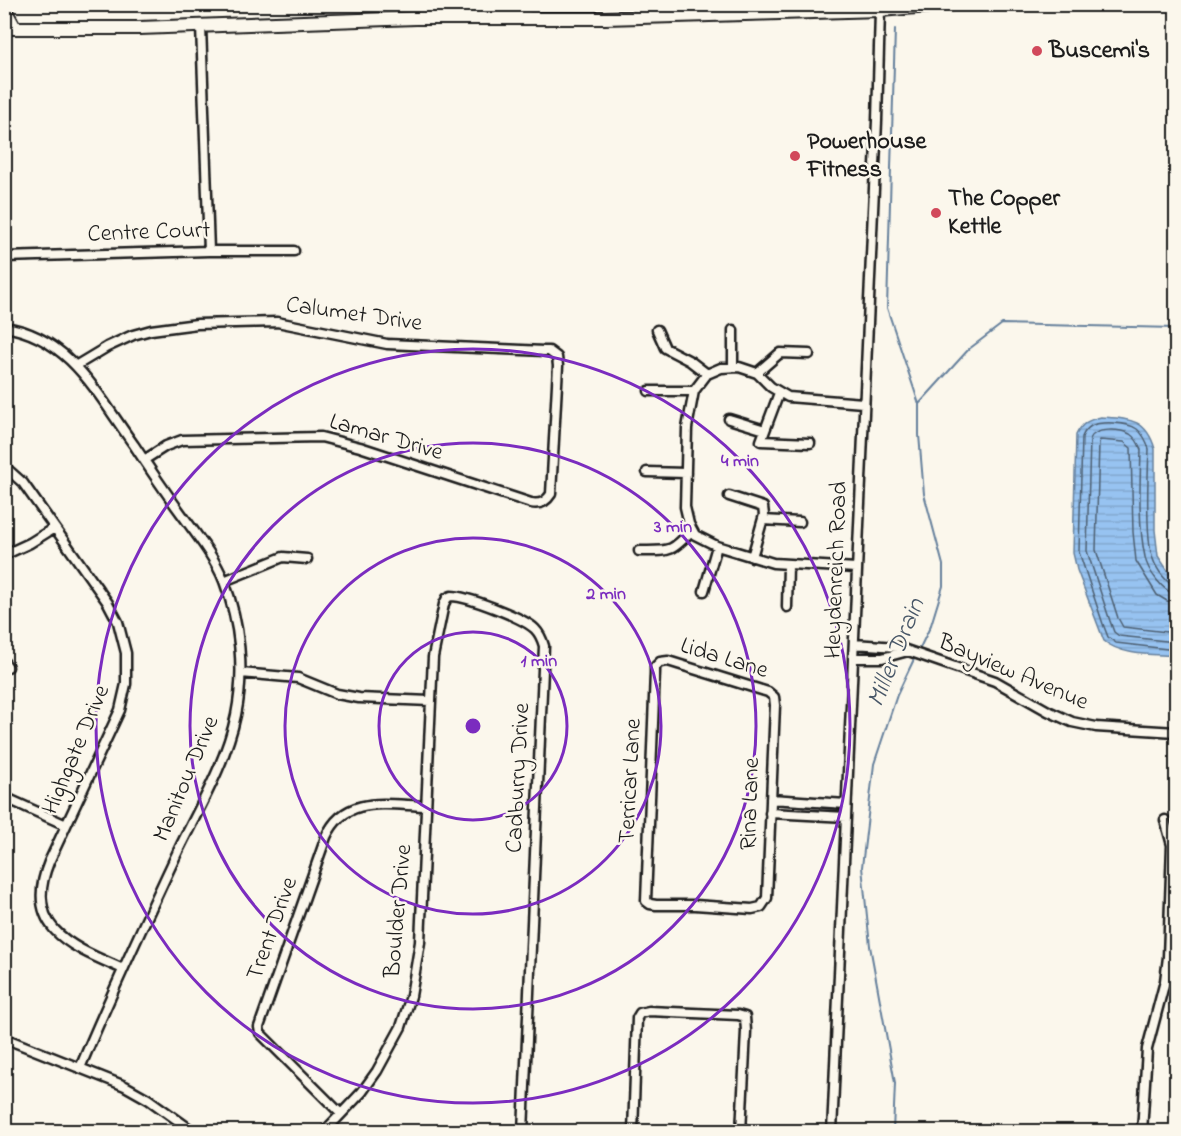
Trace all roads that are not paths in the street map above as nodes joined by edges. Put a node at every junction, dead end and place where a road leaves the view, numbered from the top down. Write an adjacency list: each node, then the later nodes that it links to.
1 (528, 4): 6 (highway)
2 (603, 4): 7 (highway)
3 (953, 4): 5 (highway)
4 (4, 8): 9 (highway)
5 (880, 10): 7 (highway); 24 (street, Heydenreich Road)
6 (517, 18): 7 (highway); 8 (highway)
7 (605, 18)
8 (201, 26): 9 (highway); 10 (street)
9 (10, 28)
10 (209, 250): 11 (street, Centre Court); 12 (street, Centre Court)
11 (294, 250)
12 (4, 257)
13 (4, 327): 17 (street, Manitou Drive)
14 (657, 330): 20 (street)
15 (733, 330): 18 (street)
16 (809, 354): 19 (street)
17 (77, 365): 28 (street, Manitou Drive); 33 (street, Calumet Drive)
18 (733, 366): 19 (street); 20 (street)
19 (757, 373): 23 (street)
20 (707, 374): 22 (street)
21 (649, 391): 22 (street)
22 (694, 391): 31 (street)
23 (779, 393): 24 (street); 26 (street)
24 (863, 403): 44 (street, Heydenreich Road)
25 (729, 419): 26 (street)
26 (765, 430): 27 (street)
27 (810, 443)
28 (144, 460): 33 (street, Lamar Drive); 45 (street, Manitou Drive)
29 (4, 466): 36 (street, Highgate Drive)
30 (647, 472): 31 (street)
31 (686, 473): 37 (street)
32 (729, 496): 34 (street)
33 (546, 501)
34 (763, 520): 35 (street); 41 (street)
35 (800, 522)
36 (54, 528): 40 (street); 63 (street, Highgate Drive)
37 (692, 530): 38 (street); 39 (street)
38 (717, 546): 41 (street); 46 (street)
39 (639, 551)
40 (4, 555)
41 (752, 557): 43 (street)
42 (307, 559): 45 (street)
43 (789, 565): 44 (street); 47 (street)
44 (856, 568): 48 (street, Heydenreich Road)
45 (224, 580): 52 (street, Manitou Drive)
46 (704, 591)
47 (787, 607)
48 (854, 644): 49 (street, Bayview Avenue); 50 (street, Heydenreich Road)
49 (908, 651): 50 (street, Bayview Avenue); 55 (street, Bayview Avenue)
50 (853, 658): 58 (street, Heydenreich Road)
51 (658, 664): 54 (street, Lida Lane); 64 (street, Terricar Lane)
52 (241, 673): 53 (street); 65 (street, Manitou Drive)
53 (430, 701): 59 (street, Boulder Drive); 71 (street, Cadburry Drive)
54 (775, 701): 57 (street, Rina Lane)
55 (1176, 732)
56 (4, 797): 63 (street)
57 (771, 799): 58 (street); 60 (street, Rina Lane)
58 (846, 804): 61 (street, Heydenreich Road)
59 (426, 806): 68 (street, Boulder Drive); 68 (street, Trent Drive)
60 (770, 813): 61 (street); 64 (street, Rina Lane)
61 (846, 818): 74 (street, Heydenreich Road)
62 (1165, 820): 75 (street)
63 (66, 825): 65 (street, Highgate Drive)
64 (761, 907)
65 (123, 969): 67 (street, Manitou Drive)
66 (4, 1038): 67 (street)
67 (80, 1068): 69 (street)
68 (341, 1114): 70 (street, Boulder Drive)
69 (194, 1131)
70 (324, 1131)
71 (523, 1131)
72 (633, 1131): 73 (street)
73 (741, 1131)
74 (832, 1131)
75 (1142, 1131)

